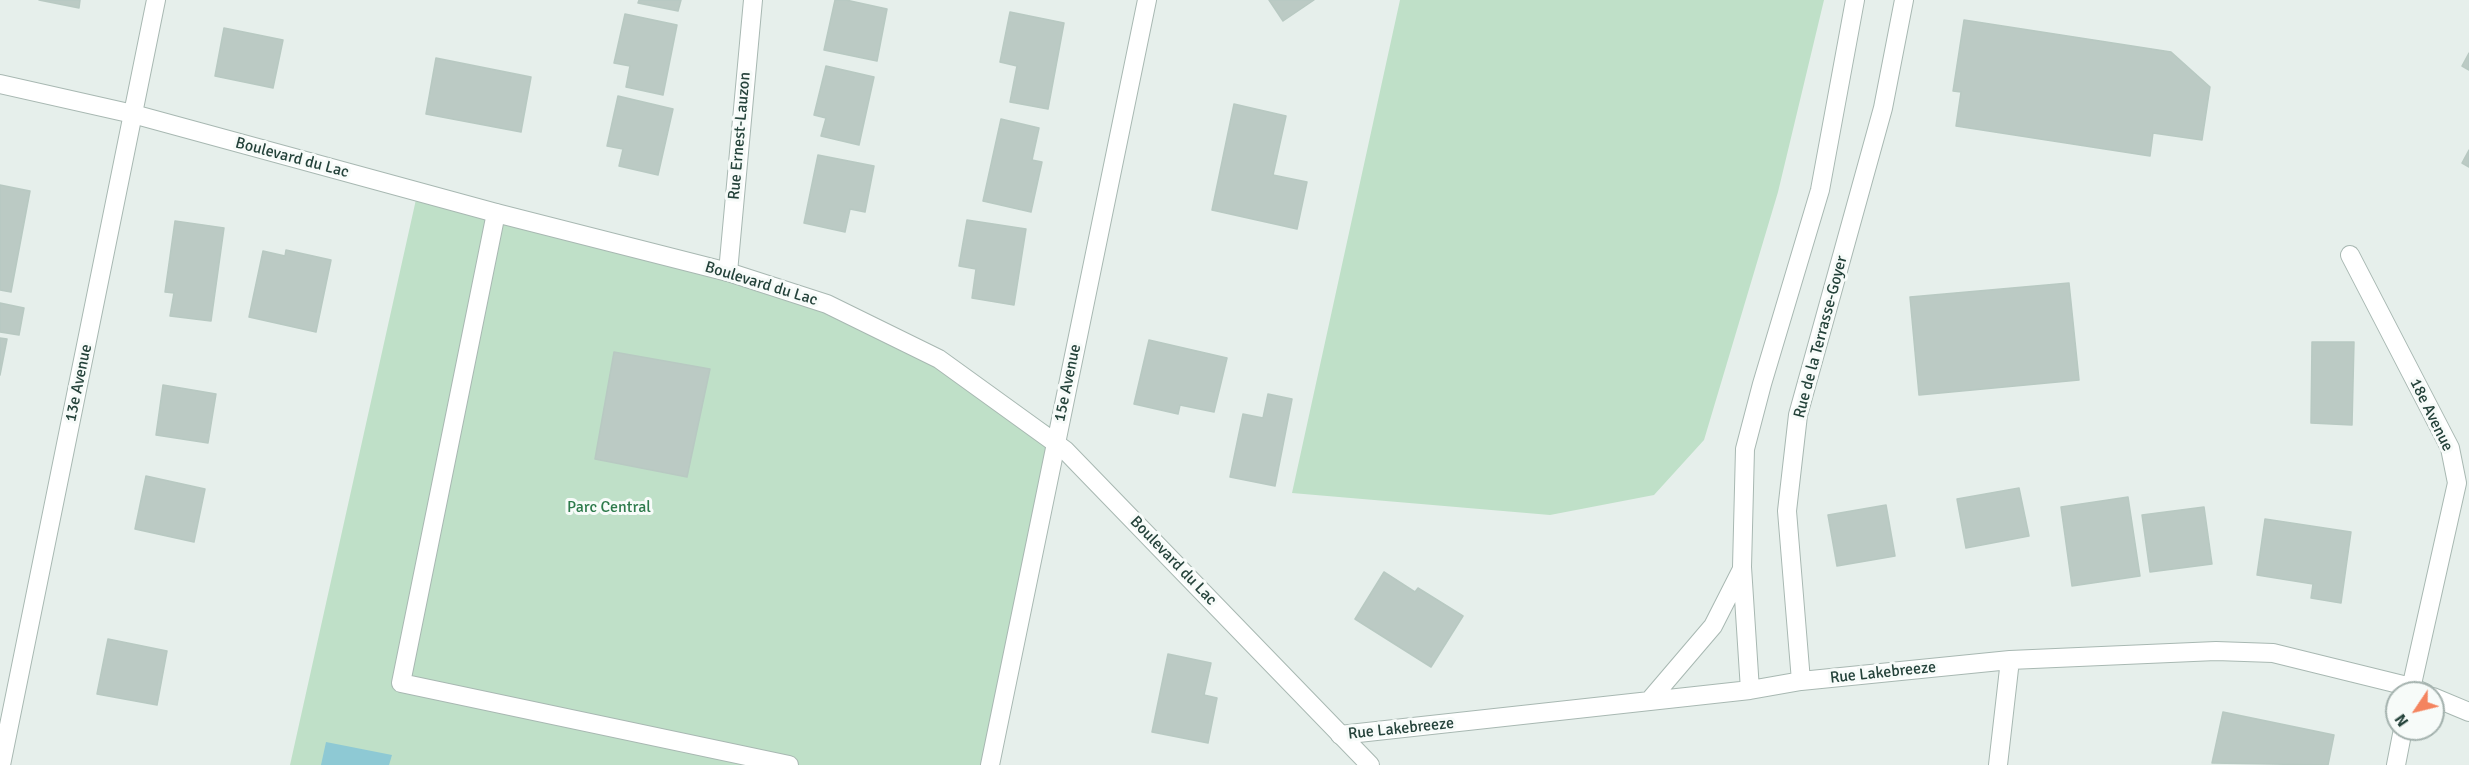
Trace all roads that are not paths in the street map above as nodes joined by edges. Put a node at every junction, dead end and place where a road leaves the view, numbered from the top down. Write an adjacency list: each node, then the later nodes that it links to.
1 (156, 0): 7 (street, 13e Avenue)
2 (753, 0): 10 (street, Rue Ernest-Lauzon)
3 (1147, 0): 11 (street, 15e Avenue)
4 (1855, 0): 12 (street)
5 (1904, 0): 14 (street, Rue de la Terrasse-Goyer)
6 (0, 84): 7 (street, Boulevard du Lac)
7 (133, 114): 8 (street, Boulevard du Lac); 23 (street, 13e Avenue)
8 (496, 213): 10 (street, Boulevard du Lac); 24 (street)
9 (2350, 255): 15 (street, 18e Avenue)
10 (728, 272): 11 (street, Boulevard du Lac)
11 (1056, 444): 21 (street, Boulevard du Lac); 25 (street, 15e Avenue)
12 (1742, 567): 17 (street); 18 (street)
13 (2010, 660): 14 (street, Rue Lakebreeze); 16 (street, Rue Lakebreeze); 27 (street)
14 (1801, 681): 17 (street, Rue Lakebreeze)
15 (2417, 681)
16 (2385, 683)
17 (1750, 690): 18 (street, Rue Lakebreeze)
18 (1649, 701): 21 (street, Rue Lakebreeze)
19 (2445, 701): 20 (street)
20 (2469, 712)
21 (1340, 735): 26 (street, Boulevard du Lac)
22 (2401, 741): 28 (street)
23 (1, 765)
24 (789, 765)
25 (990, 765)
26 (1370, 765)
27 (1998, 765)
28 (2396, 765)

